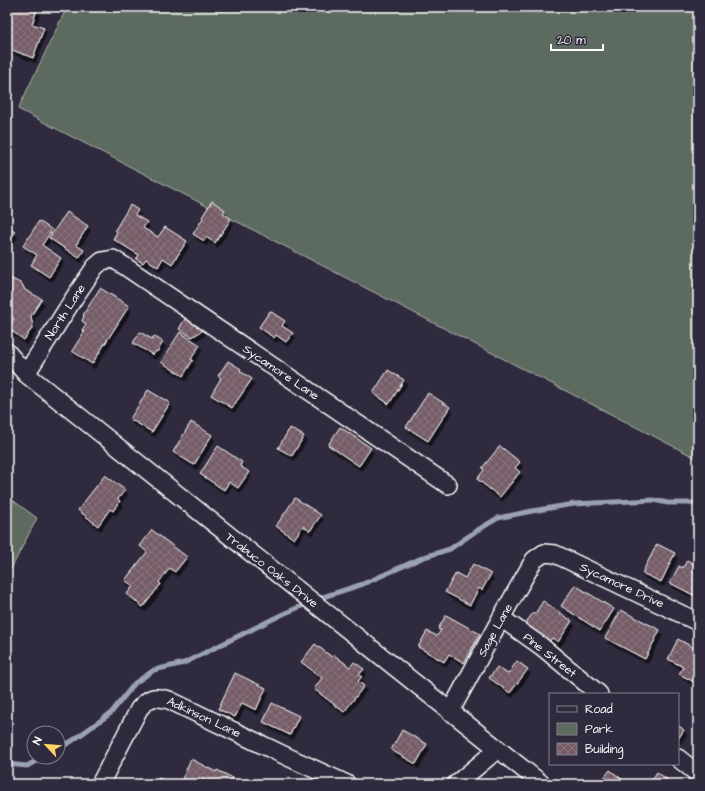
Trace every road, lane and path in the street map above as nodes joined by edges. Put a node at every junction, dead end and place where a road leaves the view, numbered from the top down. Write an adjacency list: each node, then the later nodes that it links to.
1 (113, 259): 3 (street, North Lane); 4 (street, Sycamore Lane)
2 (7, 352): 3 (street, Trabuco Oaks Drive)
3 (26, 374): 9 (street, Trabuco Oaks Drive)
4 (448, 485)
5 (544, 553): 6 (street, Sage Lane); 7 (street, Sycamore Drive)
6 (501, 618): 8 (street, Pine Street); 9 (street, Sage Lane)
7 (698, 622)
8 (598, 693)
9 (450, 712): 10 (street, Trabuco Oaks Drive)
10 (498, 749): 15 (street); 16 (street, Trabuco Oaks Drive)
11 (679, 759): 12 (street)
12 (698, 774)
13 (100, 784): 14 (street, Adkinson Lane)
14 (347, 784)
15 (456, 784)
16 (542, 784)

